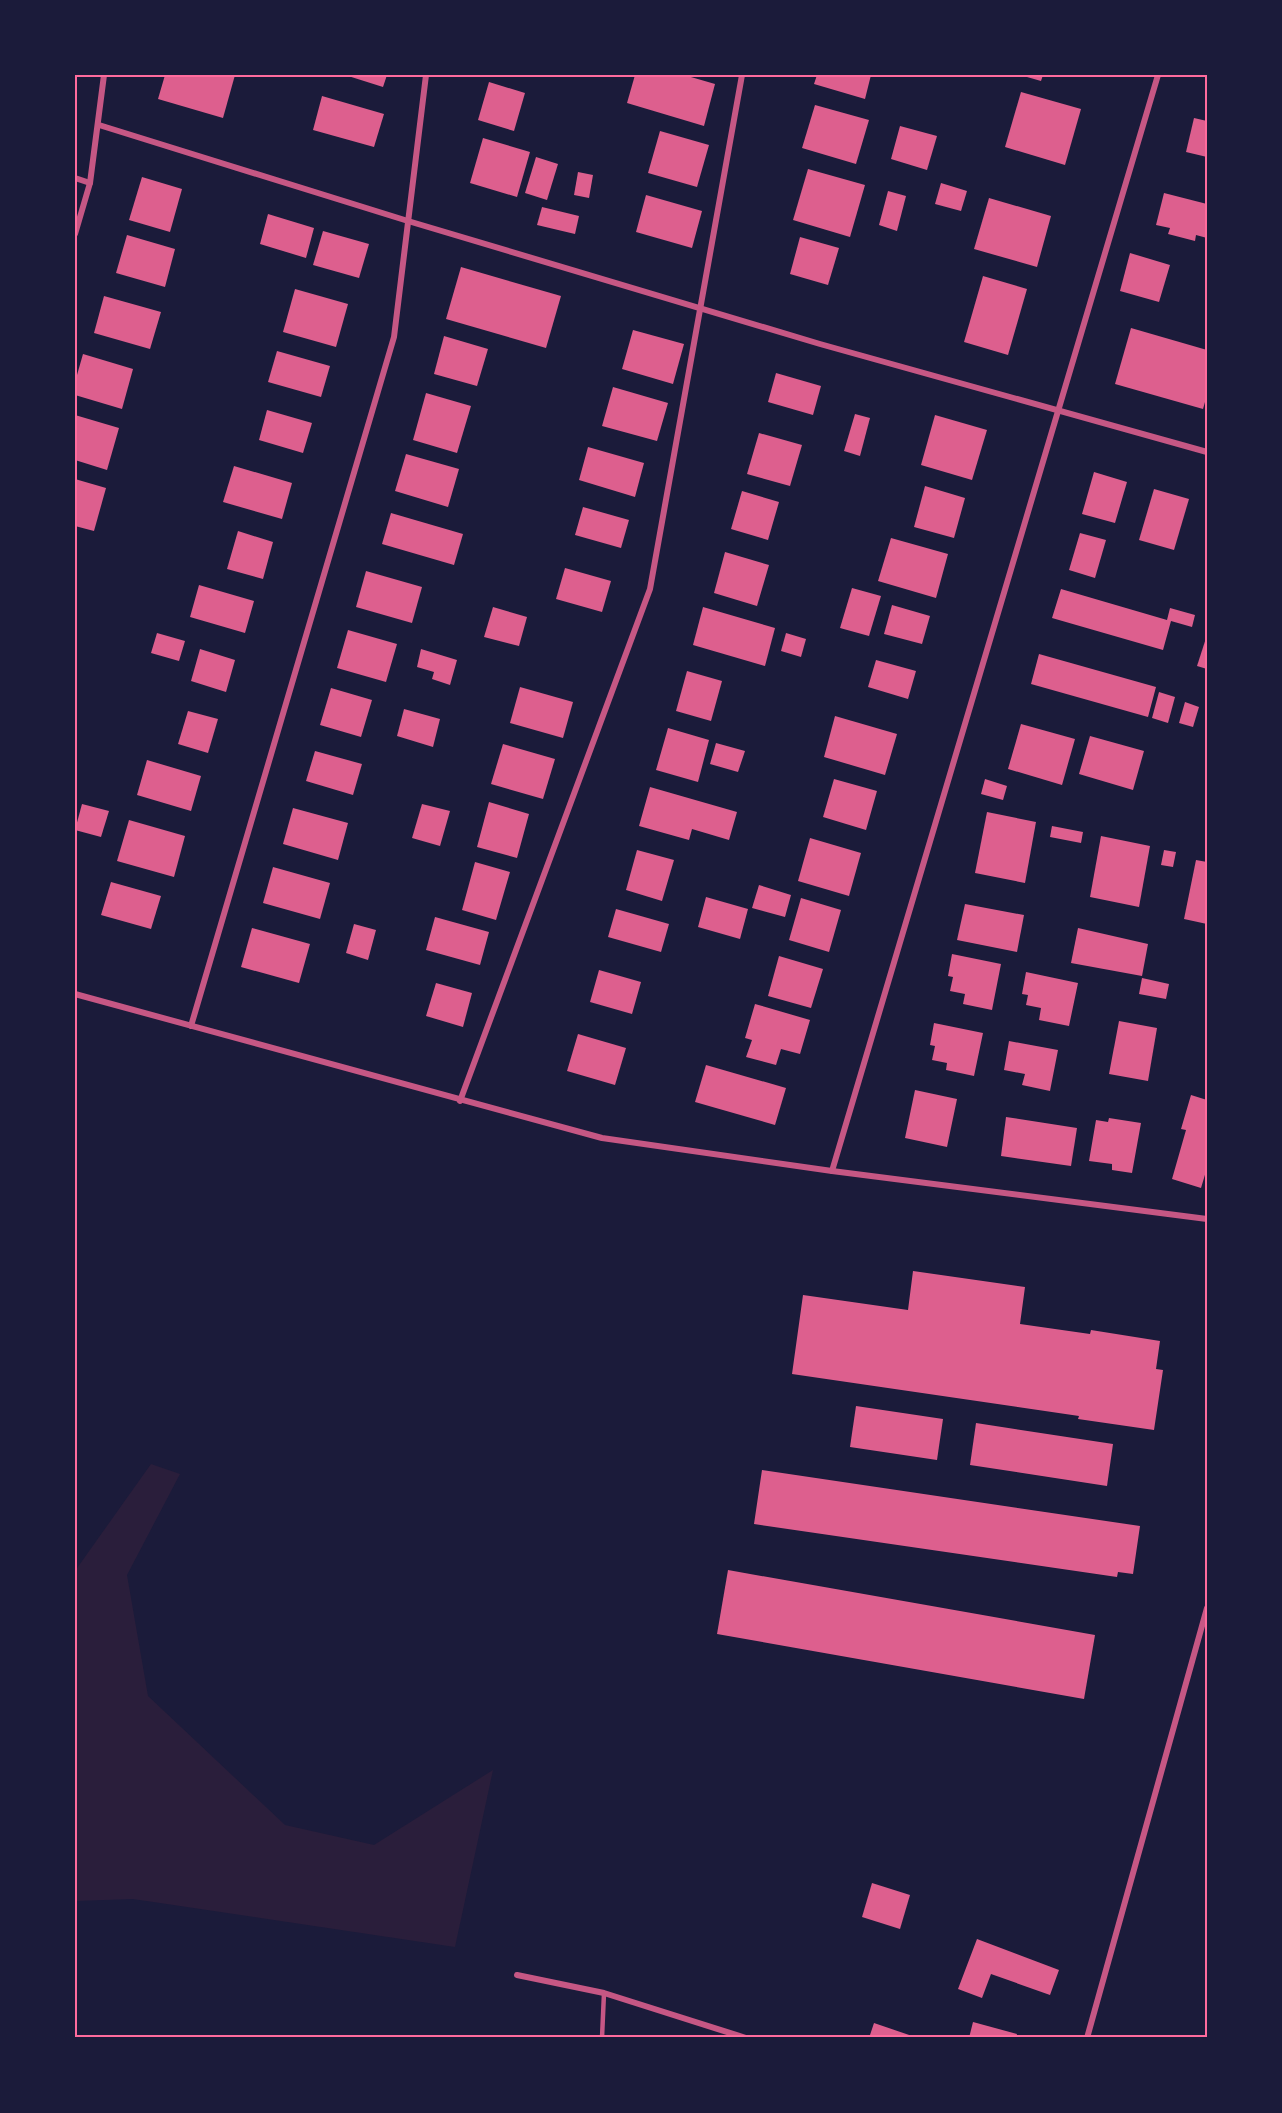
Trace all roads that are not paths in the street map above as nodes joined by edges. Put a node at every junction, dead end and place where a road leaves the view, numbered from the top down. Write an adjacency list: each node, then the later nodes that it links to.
1 (104, 75): 5 (street)
2 (426, 75): 8 (street)
3 (742, 75): 10 (street)
4 (1158, 75): 11 (street)
5 (99, 125): 7 (street); 8 (street)
6 (75, 178): 7 (street)
7 (90, 183): 9 (street)
8 (408, 221): 10 (street); 14 (street)
9 (75, 234)
10 (702, 309): 11 (street); 15 (street)
11 (1058, 410): 12 (street); 16 (street)
12 (1207, 452)
13 (75, 994): 14 (street)
14 (191, 1026): 15 (street)
15 (460, 1101): 16 (street)
16 (832, 1171): 17 (street)
17 (1207, 1219)
18 (1207, 1608): 23 (street)
19 (517, 1975): 20 (street)
20 (604, 1993): 21 (lane); 22 (street)
21 (602, 2038)
22 (746, 2038)
23 (1087, 2038)

